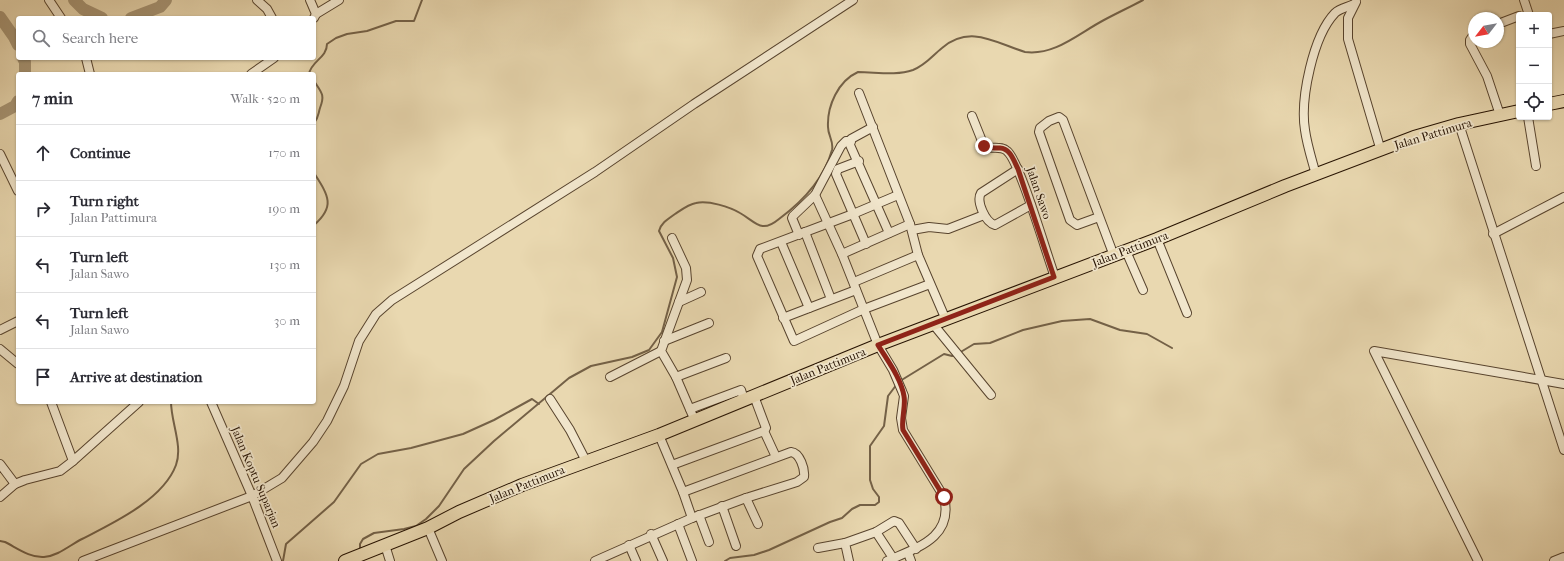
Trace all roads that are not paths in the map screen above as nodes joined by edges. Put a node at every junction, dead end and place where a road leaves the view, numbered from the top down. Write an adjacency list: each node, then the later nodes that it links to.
1 (49, 0): 9 (street)
2 (257, 0): 10 (street)
3 (310, 0): 11 (street)
4 (339, 0): 11 (street)
5 (853, 0): 102 (street)
6 (1524, 0): 8 (street)
7 (1356, 2): 31 (street); 36 (street)
8 (1527, 12)
9 (60, 16)
10 (271, 16)
11 (315, 16)
12 (1516, 17): 13 (street)
13 (1504, 22)
14 (1564, 31): 15 (street)
15 (1552, 33)
16 (1472, 48): 25 (street)
17 (86, 60): 19 (street)
18 (271, 60): 20 (street)
19 (90, 72)
20 (254, 72)
21 (859, 93): 29 (street)
22 (1564, 101): 23 (main road)
23 (1552, 103)
24 (1516, 112): 25 (main road, Jalan Pattimura)
25 (1500, 115): 28 (main road, Jalan Pattimura)
26 (972, 116): 35 (street, Jalan Sawo)
27 (1528, 120): 34 (street)
28 (1459, 124): 31 (main road, Jalan Pattimura); 50 (street)
29 (873, 128): 30 (street); 39 (street)
30 (851, 141): 33 (street); 38 (street)
31 (1380, 151): 36 (main road, Jalan Pattimura)
32 (0, 154): 37 (street)
33 (859, 161): 41 (street); 43 (street)
34 (1536, 166)
35 (1018, 169): 42 (street, Jalan Sawo); 44 (street)
36 (1316, 175): 52 (main road, Jalan Pattimura)
37 (16, 187)
38 (815, 195): 46 (street); 48 (street)
39 (898, 195): 41 (street); 47 (street)
40 (1564, 197): 50 (street)
41 (877, 205): 43 (street); 49 (street)
42 (1031, 205): 44 (street); 59 (street, Jalan Sawo)
43 (853, 214): 46 (street); 54 (street)
44 (984, 216): 47 (street)
45 (1099, 217): 45 (street); 58 (street)
46 (828, 223): 48 (street); 56 (street)
47 (911, 227): 49 (street); 57 (street)
48 (802, 233): 53 (street); 64 (street)
49 (889, 233): 54 (street)
50 (1493, 234): 83 (street)
51 (672, 238): 65 (street)
52 (1157, 239): 55 (main road, Jalan Pattimura); 68 (street)
53 (780, 242): 66 (street); 69 (street)
54 (866, 244): 56 (street)
55 (1126, 251): 58 (main road, Jalan Pattimura); 62 (street)
56 (842, 254): 61 (street)
57 (918, 255): 60 (street); 61 (street)
58 (1114, 256): 59 (main road, Jalan Pattimura)
59 (1054, 277): 70 (main road, Jalan Pattimura)
60 (930, 284): 67 (street); 70 (street)
61 (855, 286): 64 (street); 67 (street)
62 (1143, 290)
63 (700, 292): 65 (street)
64 (831, 299): 66 (street)
65 (679, 302): 75 (street)
66 (808, 308): 69 (street)
67 (864, 309): 69 (street); 76 (street)
68 (1187, 313)
69 (783, 318)
70 (946, 320): 73 (main road, Jalan Pattimura)
71 (16, 322): 74 (street)
72 (709, 323): 75 (street)
73 (933, 324): 76 (main road, Jalan Pattimura); 85 (street)
74 (0, 330)
75 (664, 341): 78 (street)
76 (878, 345): 86 (main road, Jalan Pattimura); 118 (street)
77 (0, 349): 80 (street)
78 (661, 351): 81 (street); 82 (street)
79 (726, 358): 82 (street)
80 (16, 362)
81 (610, 377)
82 (676, 377): 91 (street)
83 (1541, 380): 84 (street); 94 (street); 134 (street)
84 (1564, 384)
85 (992, 396)
86 (749, 398): 91 (main road, Jalan Pattimura); 92 (street)
87 (550, 399): 96 (street)
88 (53, 404): 97 (street)
89 (137, 404): 97 (street)
90 (212, 404): 102 (street, Jalan Koptu Suparjan)
91 (692, 415): 93 (main road, Jalan Pattimura)
92 (764, 431): 95 (street); 99 (street)
93 (659, 435): 96 (main road, Jalan Pattimura); 99 (street)
94 (1564, 450)
95 (776, 457): 101 (street); 104 (street)
96 (586, 461): 109 (main road, Jalan Pattimura)
97 (73, 462): 100 (street)
98 (0, 464): 100 (street)
99 (672, 465): 101 (street)
100 (15, 484): 103 (street)
101 (683, 492): 106 (street)
102 (252, 496): 123 (street); 124 (street, Jalan Koptu Suparjan)
103 (0, 497)
104 (746, 498): 105 (street); 108 (street)
105 (722, 506): 106 (street); 116 (street)
106 (695, 516): 107 (street); 112 (street)
107 (678, 524): 111 (street); 131 (street)
108 (758, 524)
109 (428, 528): 114 (main road, Jalan Pattimura); 127 (street)
110 (876, 532): 113 (street); 118 (street); 122 (street)
111 (651, 534): 115 (street); 130 (street)
112 (709, 542)
113 (845, 543): 117 (street); 132 (street)
114 (385, 545): 119 (main road, Jalan Pattimura); 126 (street)
115 (629, 545): 121 (street); 129 (street)
116 (736, 546)
117 (818, 548)
118 (912, 551): 122 (street); 133 (street)
119 (364, 556): 125 (main road, Jalan Pattimura)
120 (1564, 557): 135 (street)
121 (607, 558): 128 (street)
122 (890, 560)
123 (83, 561)
124 (277, 561)
125 (345, 561)
126 (390, 561)
127 (442, 561)
128 (595, 561)
129 (636, 561)
130 (663, 561)
131 (692, 561)
132 (849, 561)
133 (911, 561)
134 (1478, 561)
135 (1554, 561)

